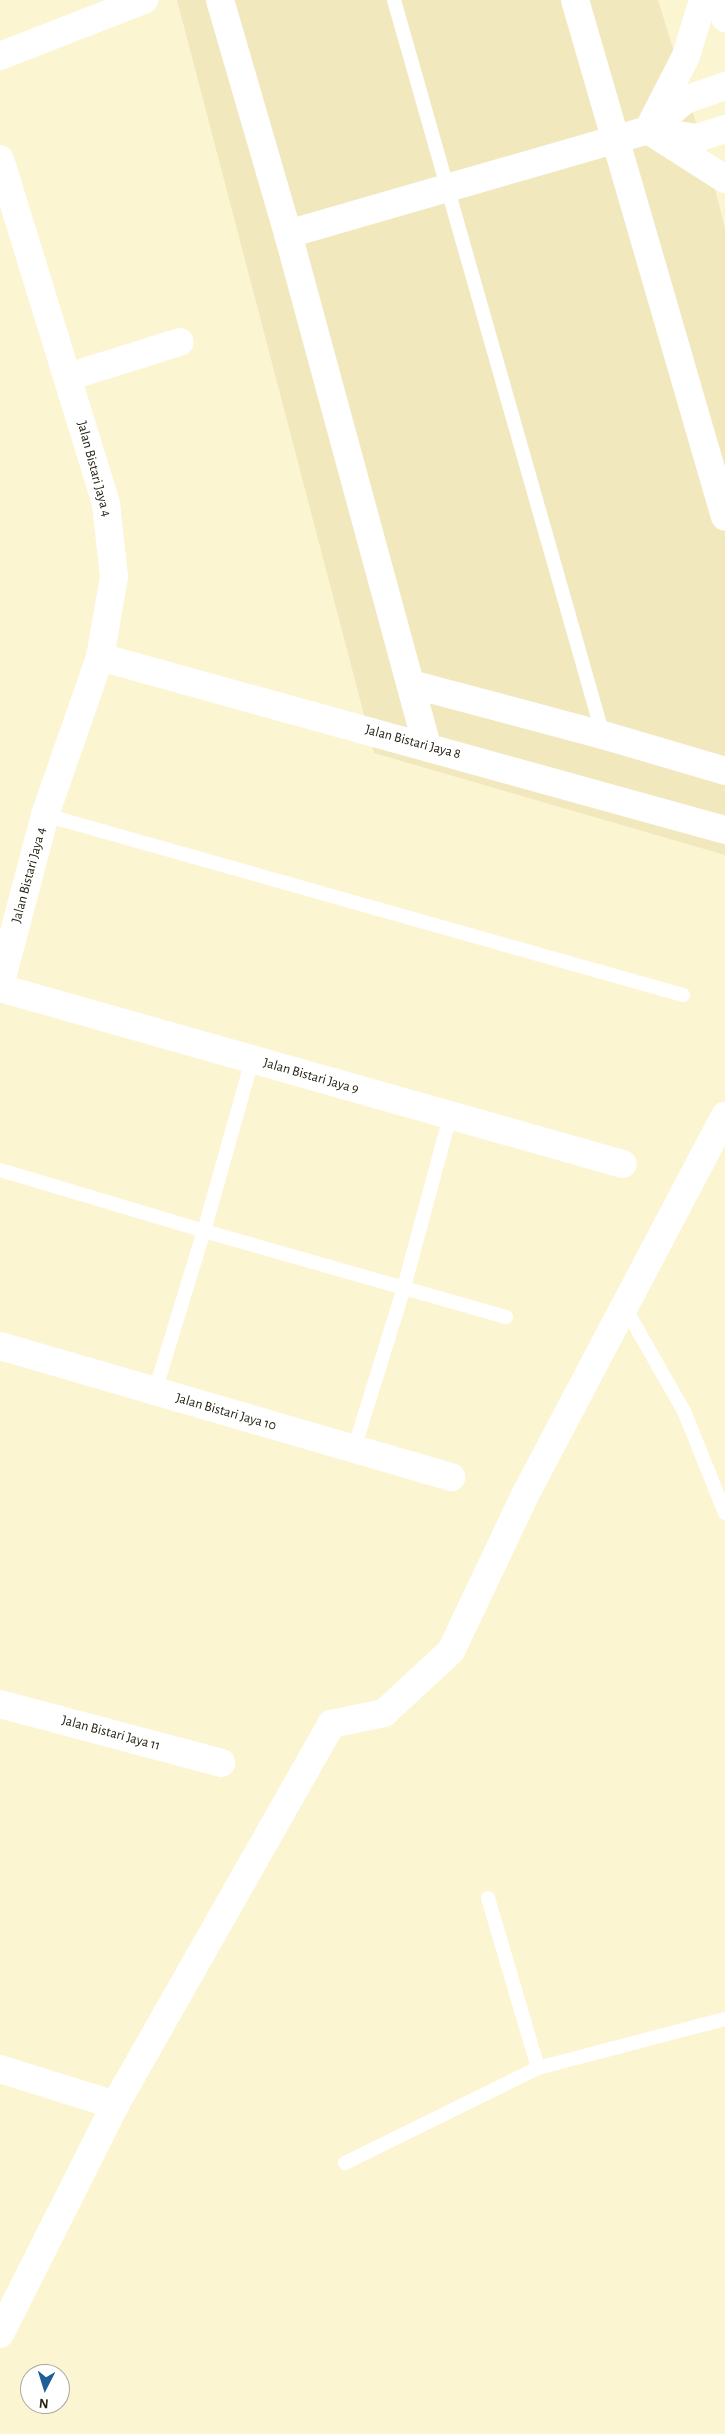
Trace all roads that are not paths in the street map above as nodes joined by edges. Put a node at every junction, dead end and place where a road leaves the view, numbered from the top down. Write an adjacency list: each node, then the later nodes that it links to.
1 (144, 0): 8 (street)
2 (220, 0): 16 (street)
3 (394, 0): 15 (lane)
4 (575, 0): 12 (street)
5 (704, 0): 11 (street)
6 (720, 0): 7 (street)
7 (725, 18)
8 (0, 56)
9 (725, 86): 11 (street)
10 (725, 129): 11 (street)
11 (648, 130): 12 (street); 14 (street)
12 (614, 141): 15 (street); 19 (street)
13 (0, 159): 18 (street, Jalan Bistari Jaya 4)
14 (725, 179)
15 (447, 187): 16 (street); 22 (lane)
16 (288, 234): 21 (street)
17 (180, 342): 18 (street)
18 (68, 377): 20 (street, Jalan Bistari Jaya 4)
19 (725, 517)
20 (100, 657): 23 (street, Jalan Bistari Jaya 8); 25 (street, Jalan Bistari Jaya 4)
21 (411, 684): 22 (street); 23 (street)
22 (603, 735): 24 (street)
23 (427, 746): 26 (street, Jalan Bistari Jaya 8)
24 (725, 771)
25 (45, 815): 27 (street, Jalan Bistari Jaya 4); 28 (lane)
26 (725, 830)
27 (0, 986): 29 (street, Jalan Bistari Jaya 9)
28 (683, 995)
29 (252, 1060): 31 (street, Jalan Bistari Jaya 9); 34 (lane)
30 (725, 1115): 36 (street)
31 (450, 1116): 32 (street, Jalan Bistari Jaya 9); 35 (lane)
32 (623, 1164)
33 (0, 1170): 34 (lane)
34 (204, 1232): 35 (lane); 39 (lane)
35 (404, 1287): 37 (lane); 40 (lane)
36 (624, 1306): 42 (lane); 49 (street)
37 (506, 1316)
38 (0, 1346): 39 (street, Jalan Bistari Jaya 10)
39 (155, 1391): 40 (street, Jalan Bistari Jaya 10)
40 (354, 1449): 41 (street, Jalan Bistari Jaya 10)
41 (451, 1478)
42 (725, 1513)
43 (0, 1704): 44 (street, Jalan Bistari Jaya 11)
44 (221, 1763)
45 (488, 1898): 47 (lane)
46 (725, 2019): 47 (lane)
47 (538, 2068): 50 (lane)
48 (0, 2069): 49 (street)
49 (115, 2104): 51 (street)
50 (345, 2163)
51 (0, 2334)

